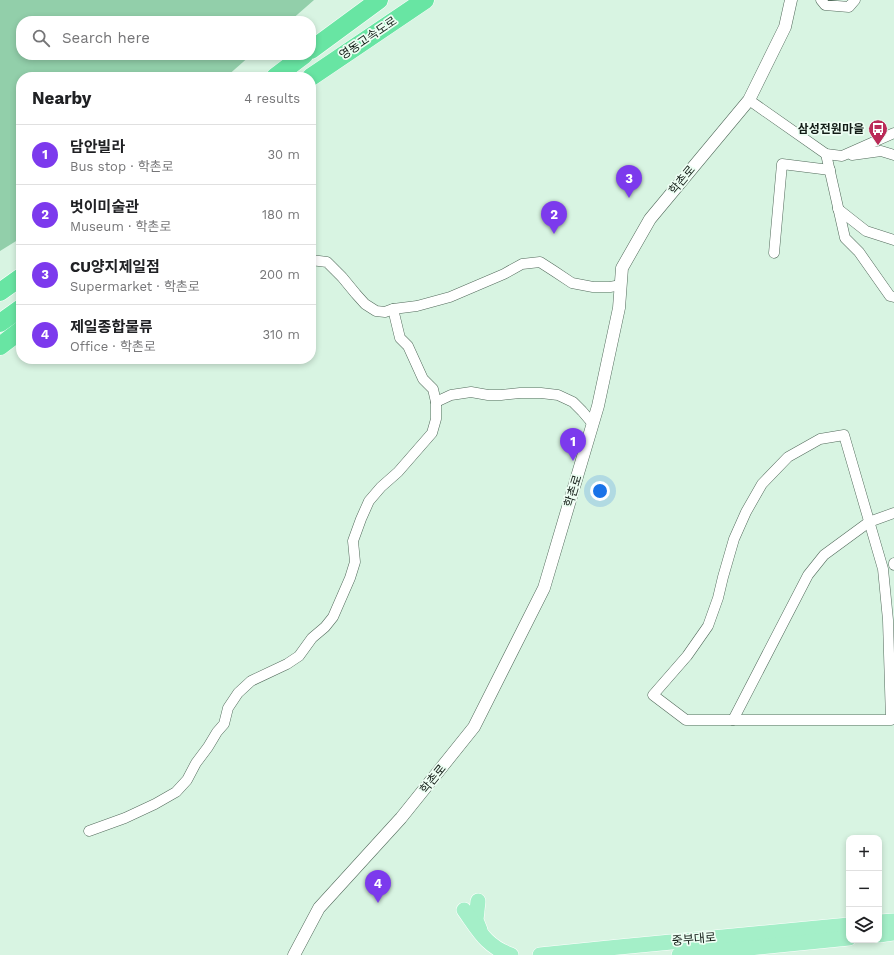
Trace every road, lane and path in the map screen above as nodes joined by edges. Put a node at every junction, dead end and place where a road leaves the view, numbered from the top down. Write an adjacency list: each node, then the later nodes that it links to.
1 (379, 0): 6 (highway, 영동고속도로)
2 (425, 0): 9 (highway, 영동고속도로)
3 (791, 0): 10 (street, 학촌로)
4 (821, 0): 5 (street)
5 (855, 0)
6 (316, 46)
7 (297, 60): 8 (highway)
8 (282, 72)
9 (316, 74)
10 (749, 100): 12 (street); 21 (street, 학촌로)
11 (892, 135): 14 (street)
12 (826, 154): 14 (street); 15 (street)
13 (894, 155): 14 (street)
14 (842, 156)
15 (830, 170): 16 (street); 18 (street)
16 (838, 209): 17 (street); 23 (street)
17 (894, 240)
18 (774, 253)
19 (316, 261): 24 (street)
20 (16, 281): 22 (highway)
21 (621, 285): 24 (street); 30 (street, 학촌로)
22 (0, 292)
23 (894, 297)
24 (393, 309): 29 (street)
25 (16, 312): 26 (highway)
26 (0, 323)
27 (16, 334): 28 (highway)
28 (0, 346)
29 (436, 402): 30 (street); 35 (street)
30 (593, 424): 45 (street, 학촌로)
31 (894, 513): 32 (street)
32 (869, 522): 33 (street); 34 (street); 34 (street)
33 (891, 620): 34 (street)
34 (733, 720)
35 (89, 831)
36 (478, 901): 43 (main road)
37 (464, 910): 43 (main road)
38 (894, 921): 39 (main road)
39 (882, 922)
40 (846, 925): 47 (main road, 중부대로)
41 (894, 933): 42 (main road)
42 (882, 935)
43 (483, 938): 46 (main road)
44 (846, 938): 48 (main road, 중부대로)
45 (294, 955)
46 (511, 955)
47 (540, 955)
48 (679, 955)

